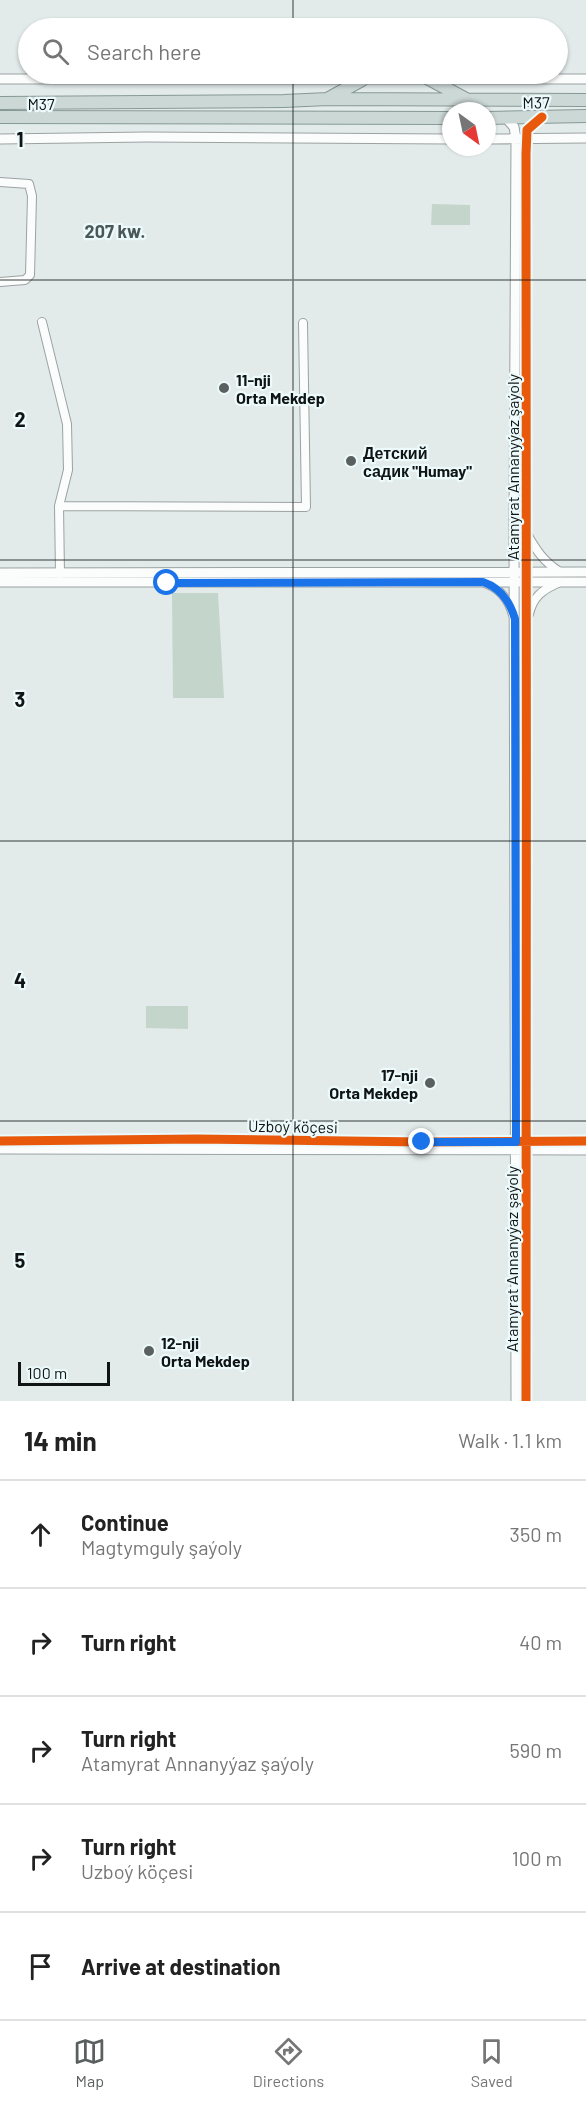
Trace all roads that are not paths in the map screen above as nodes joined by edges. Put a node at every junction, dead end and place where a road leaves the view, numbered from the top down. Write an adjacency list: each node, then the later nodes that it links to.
1 (0, 79): 2 (street)
2 (18, 79)
3 (568, 79): 4 (street)
4 (586, 79)
5 (355, 84): 7 (highway)
6 (438, 84): 9 (highway)
7 (328, 99): 9 (highway, M37 / M37); 10 (highway, M37 / M37)
8 (586, 100): 9 (highway, M37 / M37)
9 (469, 101)
10 (0, 103)
11 (0, 117): 14 (highway, M37 / M37)
12 (542, 117): 13 (highway, M37 / M37); 16 (highway, M37 / M37); 21 (street)
13 (586, 117)
14 (442, 118)
15 (496, 118): 16 (highway, M37 / M37)
16 (506, 118): 21 (street, Atamyrat Annanyýaz şaýoly)
17 (586, 138): 21 (street)
18 (0, 139): 19 (street)
19 (442, 139)
20 (496, 139): 21 (street)
21 (521, 139): 27 (street, Atamyrat Annanyýaz şaýoly); 31 (street, Atamyrat Annanyýaz şaýoly)
22 (0, 182): 23 (street)
23 (0, 282)
24 (42, 322): 26 (street)
25 (303, 323): 26 (street)
26 (59, 506): 30 (street)
27 (527, 534): 32 (street, Atamyrat Annanyýaz şaýoly); 33 (street)
28 (586, 572): 33 (street)
29 (0, 573): 30 (street)
30 (60, 574): 31 (street)
31 (515, 578): 32 (street); 35 (street); 37 (street, Atamyrat Annanyýaz şaýoly)
32 (527, 578): 33 (street); 38 (street, Atamyrat Annanyýaz şaýoly)
33 (560, 578): 36 (street); 38 (street)
34 (0, 582): 35 (street)
35 (483, 582): 37 (street)
36 (586, 582)
37 (515, 619): 41 (street, Atamyrat Annanyýaz şaýoly)
38 (527, 621): 41 (street, Atamyrat Annanyýaz şaýoly)
39 (0, 1141): 41 (street, Uzboý köçesi)
40 (586, 1141): 41 (street, Uzboý köçesi)
41 (521, 1146): 42 (street, Uzboý köçesi); 43 (street, Uzboý köçesi); 44 (street, Atamyrat Annanyýaz şaýoly); 45 (street, Atamyrat Annanyýaz şaýoly)
42 (0, 1149)
43 (586, 1150)
44 (516, 1401)
45 (526, 1401)

